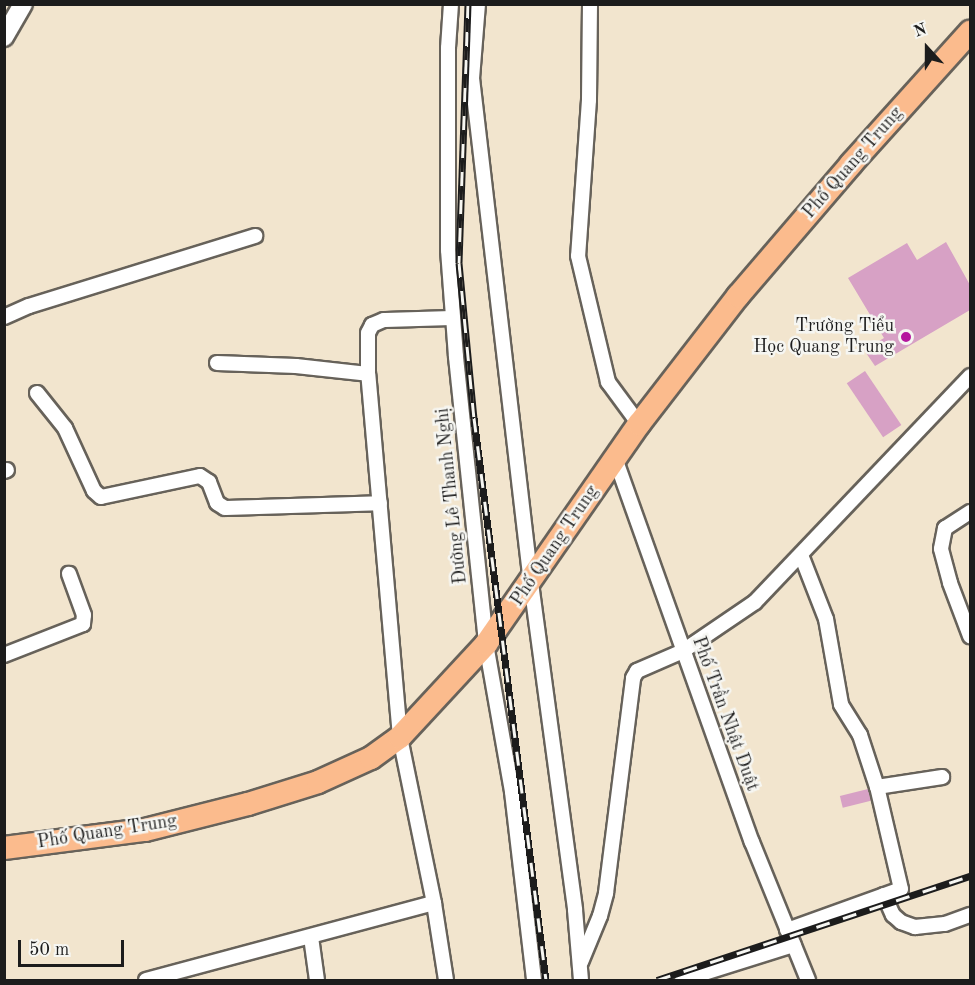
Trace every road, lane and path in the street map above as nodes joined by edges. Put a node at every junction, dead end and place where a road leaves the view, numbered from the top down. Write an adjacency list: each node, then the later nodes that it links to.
1 (23, 4): 6 (street)
2 (451, 4): 9 (street, Đường Lê Thanh Nghị)
3 (478, 4): 20 (street)
4 (590, 4): 14 (street)
5 (970, 32): 14 (main road, Phố Quang Trung)
6 (4, 37)
7 (255, 236): 8 (street)
8 (4, 316)
9 (453, 318): 11 (street); 22 (street, Đường Lê Thanh Nghị)
10 (217, 363): 11 (street)
11 (368, 374): 16 (street)
12 (970, 376): 18 (street)
13 (37, 393): 16 (street)
14 (639, 424): 15 (main road, Phố Quang Trung)
15 (615, 458): 20 (main road, Phố Quang Trung); 23 (street, Phố Trần Nhật Duật)
16 (380, 503): 25 (street)
17 (970, 512): 21 (street)
18 (801, 555): 23 (street); 27 (street)
19 (69, 574): 24 (street)
20 (531, 583): 22 (main road, Phố Quang Trung); 35 (street)
21 (970, 636)
22 (486, 644): 25 (main road, Phố Quang Trung); 39 (street, Đường Lê Thanh Nghị)
23 (682, 651): 32 (street, Phố Trần Nhật Duật); 35 (street)
24 (4, 655)
25 (400, 737): 28 (main road, Phố Quang Trung); 30 (street)
26 (942, 777): 27 (street)
27 (877, 787): 29 (street)
28 (4, 848)
29 (884, 895): 31 (street); 32 (street)
30 (434, 903): 33 (street); 38 (street)
31 (970, 915)
32 (788, 930): 34 (street, Phố Trần Nhật Duật)
33 (311, 937): 36 (street); 37 (street)
34 (794, 945): 41 (street); 42 (street, Phố Trần Nhật Duật)
35 (580, 964): 40 (street)
36 (146, 981)
37 (317, 981)
38 (446, 981)
39 (534, 981)
40 (581, 981)
41 (682, 981)
42 (808, 981)

